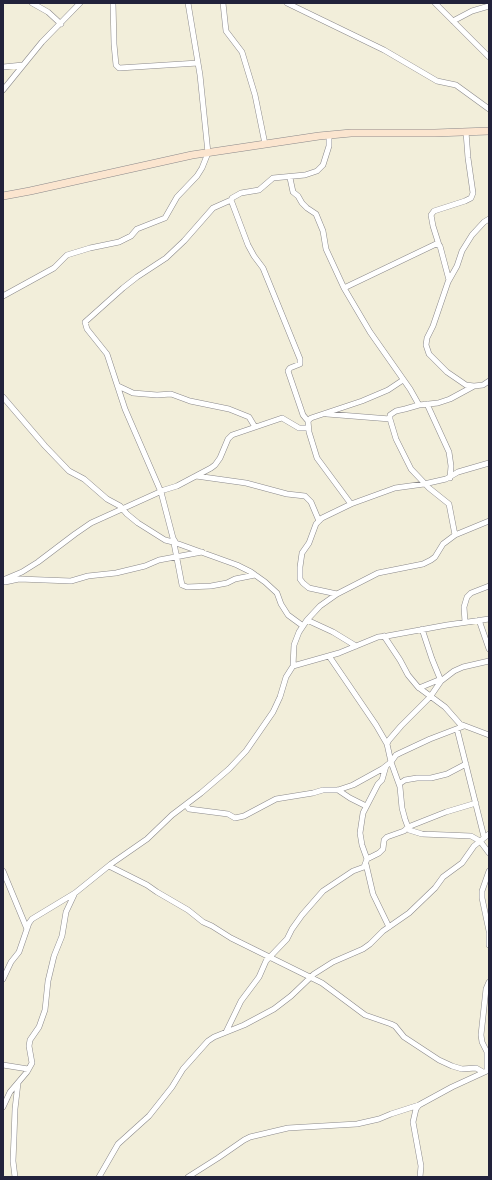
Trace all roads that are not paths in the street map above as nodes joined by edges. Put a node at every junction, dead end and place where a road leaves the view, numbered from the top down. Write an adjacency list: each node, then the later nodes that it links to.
1 (32, 3): 8 (street)
2 (80, 3): 11 (street)
3 (113, 3): 13 (street)
4 (188, 3): 13 (street)
5 (223, 3): 21 (street)
6 (287, 3): 17 (street)
7 (435, 3): 10 (street)
8 (40, 5): 11 (street)
9 (489, 6): 10 (street)
10 (453, 21): 12 (street)
11 (61, 24): 14 (street)
12 (489, 58)
13 (198, 63): 22 (street)
14 (23, 66): 15 (street); 16 (street)
15 (3, 67)
16 (3, 90)
17 (489, 109)
18 (489, 131): 19 (street)
19 (466, 132): 20 (street); 27 (street)
20 (329, 136): 21 (street); 23 (street)
21 (265, 144): 22 (street)
22 (208, 153): 24 (street); 30 (street)
23 (292, 177): 25 (street); 29 (street)
24 (3, 196)
25 (231, 200): 34 (street); 42 (street)
26 (489, 219): 28 (street)
27 (439, 244): 28 (street); 29 (street)
28 (449, 280): 35 (street)
29 (344, 288): 31 (street)
30 (3, 296)
31 (404, 380): 38 (street); 40 (street)
32 (489, 382): 33 (street)
33 (483, 385): 35 (street); 36 (street)
34 (118, 386): 43 (street); 49 (street)
35 (474, 386): 39 (street)
36 (489, 388)
37 (3, 398): 51 (street)
38 (418, 404): 39 (street); 41 (street)
39 (427, 404): 47 (street)
40 (324, 413): 41 (street); 42 (street)
41 (390, 419): 48 (street)
42 (308, 421): 44 (street)
43 (254, 427): 44 (street); 46 (street)
44 (308, 428): 50 (street)
45 (489, 463): 47 (street)
46 (196, 476): 49 (street); 52 (street)
47 (450, 478): 48 (street)
48 (424, 484): 50 (street); 54 (street)
49 (161, 492): 51 (street); 55 (street)
50 (351, 504): 52 (street)
51 (122, 509): 55 (street); 59 (street)
52 (319, 521): 62 (street)
53 (489, 521): 54 (street)
54 (455, 535): 62 (street)
55 (173, 540): 56 (street); 57 (street)
56 (202, 552): 57 (street); 58 (street)
57 (176, 556): 58 (street); 60 (street)
58 (255, 575): 67 (street)
59 (3, 580)
60 (3, 583)
61 (489, 586): 66 (street)
62 (337, 594): 64 (street)
63 (489, 619): 65 (street)
64 (307, 620): 67 (street); 70 (street)
65 (479, 620): 66 (street); 71 (street)
66 (464, 622): 68 (street)
67 (303, 626): 74 (street)
68 (422, 629): 69 (street); 75 (street)
69 (384, 636): 70 (street); 76 (street)
70 (356, 646): 72 (street)
71 (489, 649)
72 (329, 656): 74 (street); 81 (street)
73 (489, 661): 75 (street)
74 (293, 666): 87 (street)
75 (441, 680): 76 (street); 77 (street)
76 (419, 688): 77 (street)
77 (430, 697): 78 (street); 81 (street)
78 (464, 726): 79 (street); 80 (street)
79 (457, 729): 82 (street); 83 (street)
80 (489, 735)
81 (387, 744): 82 (street)
82 (388, 764): 84 (street); 85 (street); 88 (street)
83 (466, 764): 84 (street); 86 (street)
84 (399, 784): 89 (street)
85 (338, 790): 87 (street); 88 (street)
86 (476, 803): 89 (street); 90 (street)
87 (186, 805): 94 (street)
88 (366, 806): 93 (street)
89 (408, 827): 91 (street); 93 (street)
90 (487, 836): 91 (street)
91 (480, 841): 92 (street); 100 (street)
92 (489, 852)
93 (367, 862): 100 (street); 104 (street)
94 (109, 866): 97 (street); 104 (street)
95 (3, 871): 101 (street)
96 (489, 871): 102 (street)
97 (75, 893): 98 (street); 99 (street)
98 (61, 902): 99 (street); 101 (street)
99 (66, 912): 110 (street)
100 (389, 927): 105 (street)
101 (27, 930): 106 (street)
102 (489, 932): 103 (street)
103 (489, 945)
104 (270, 957): 105 (street); 108 (street)
105 (311, 978): 108 (street); 111 (street)
106 (3, 979)
107 (489, 982): 111 (street)
108 (226, 1032): 116 (street)
109 (3, 1065): 110 (street)
110 (28, 1069): 112 (street)
111 (486, 1071): 113 (street)
112 (18, 1082): 114 (street); 115 (street)
113 (419, 1105): 117 (street); 118 (street)
114 (3, 1107)
115 (15, 1177)
116 (99, 1177)
117 (188, 1177)
118 (420, 1177)

